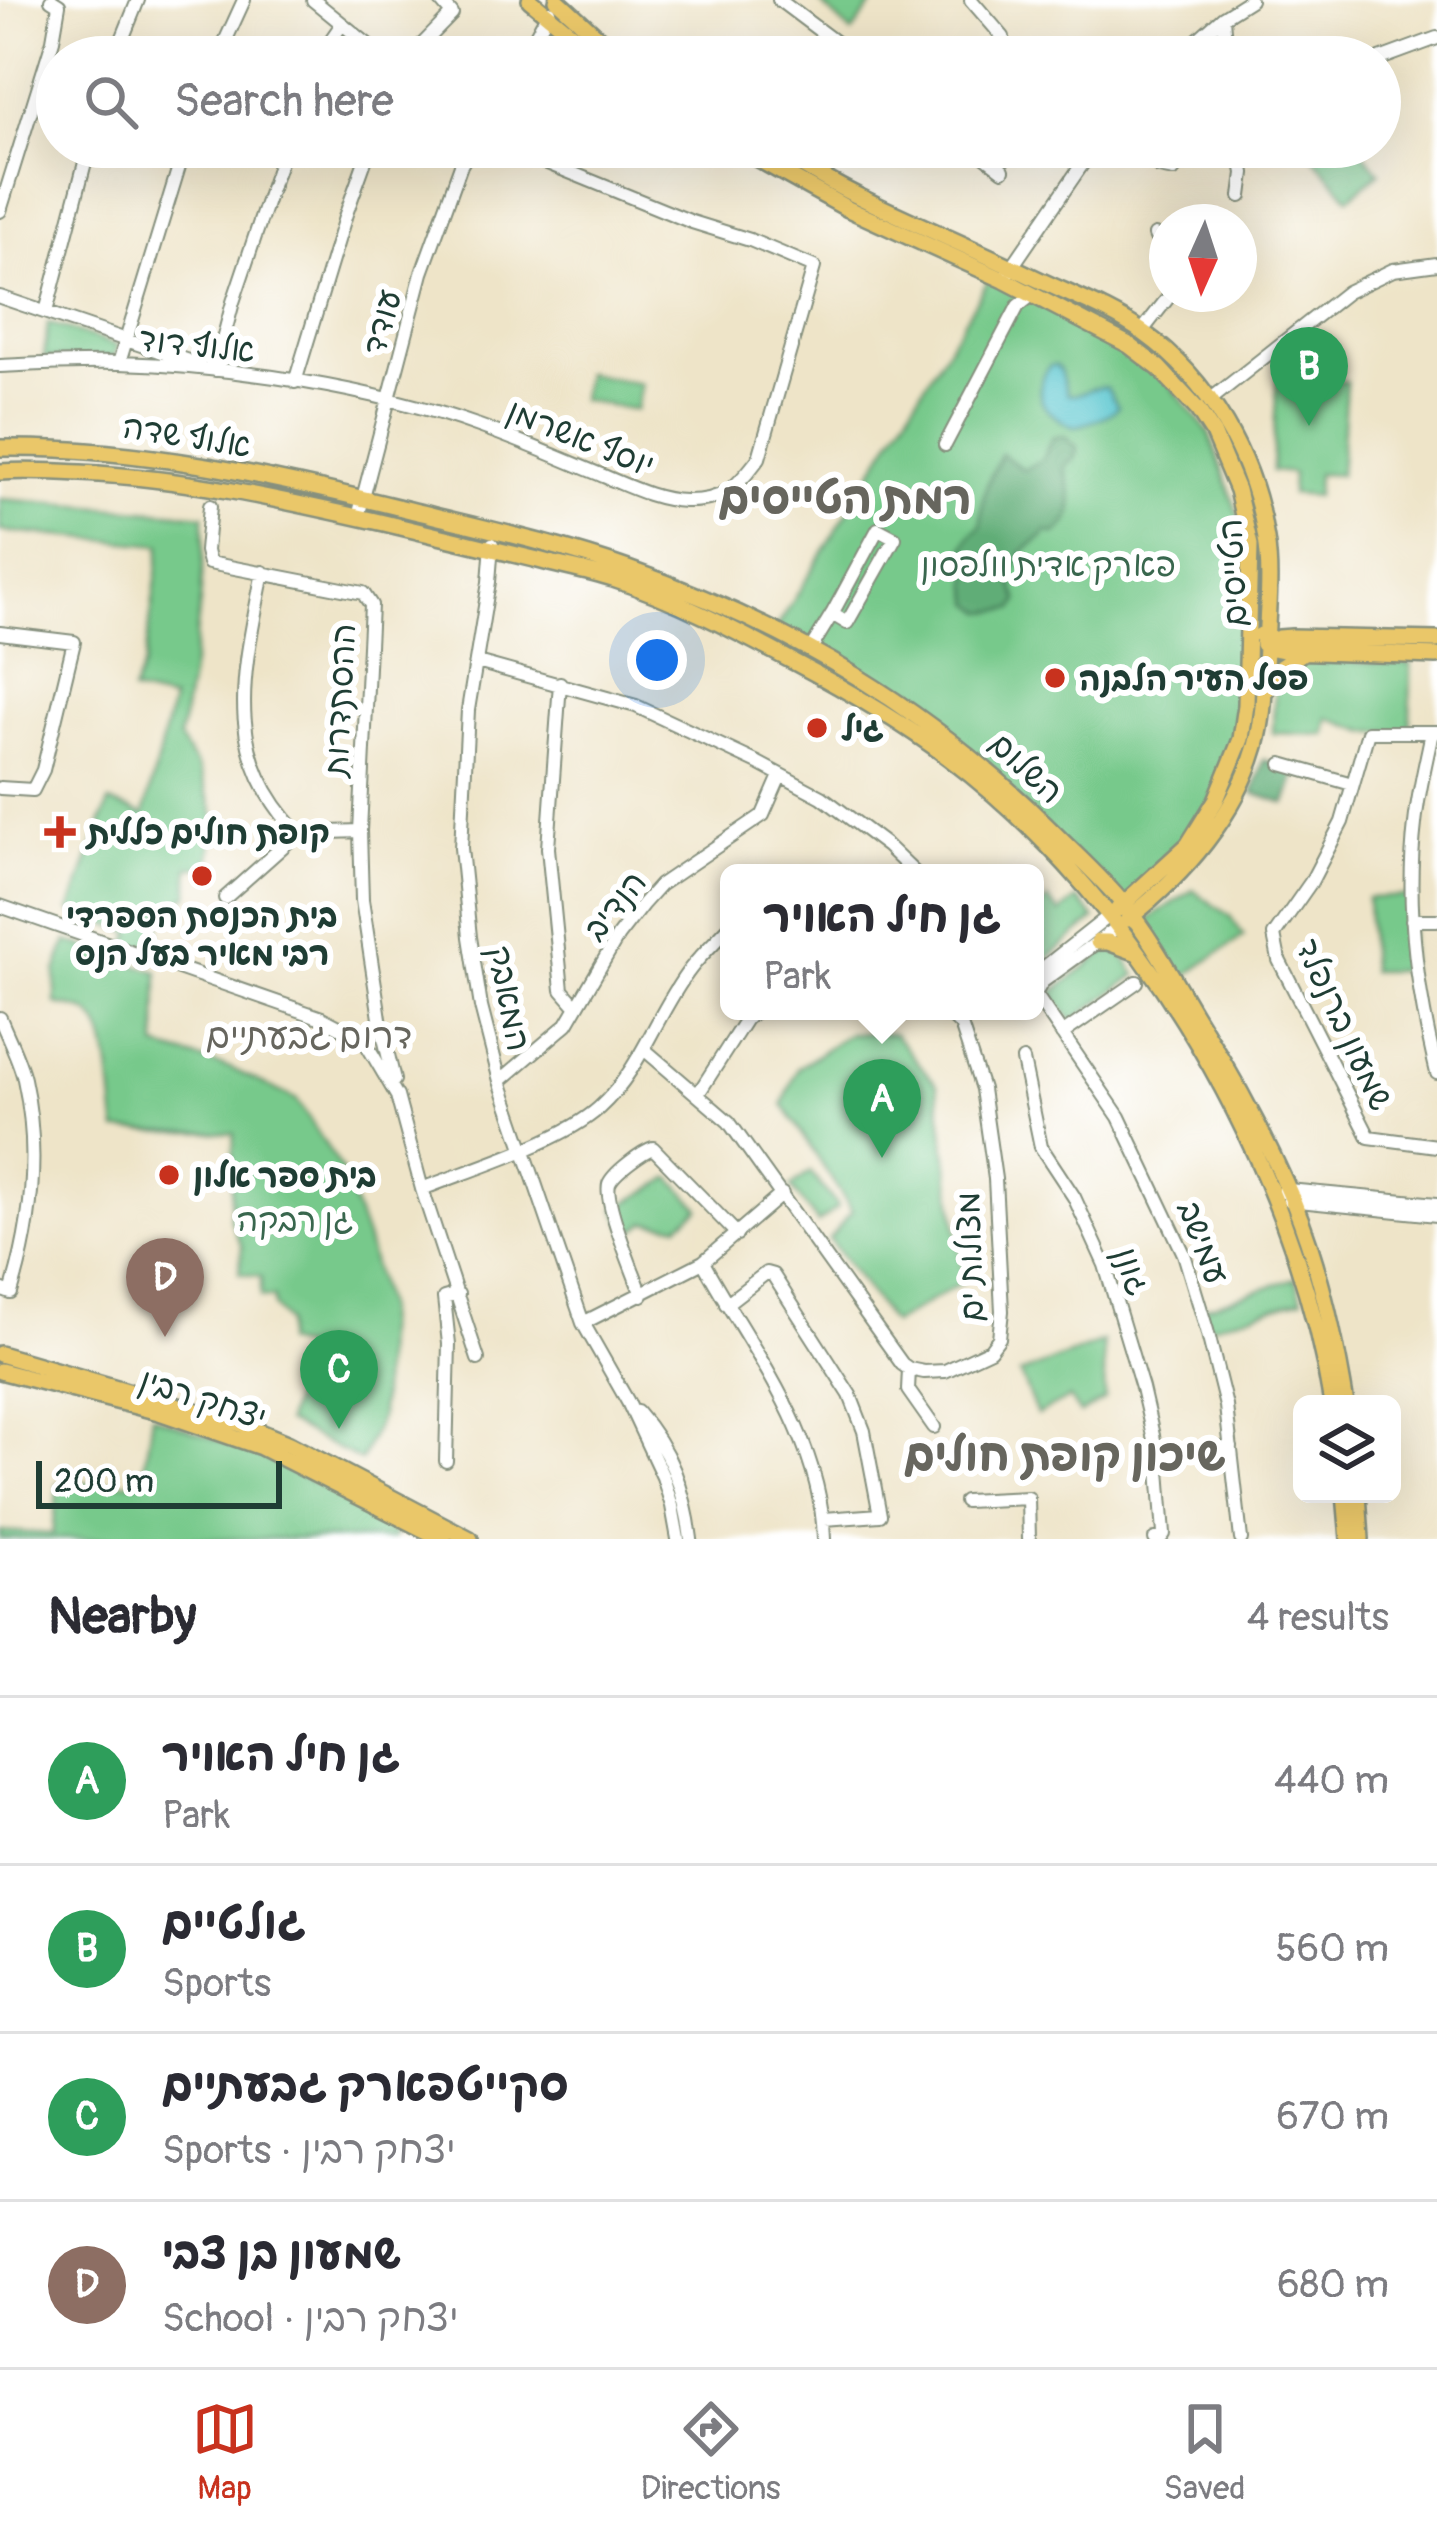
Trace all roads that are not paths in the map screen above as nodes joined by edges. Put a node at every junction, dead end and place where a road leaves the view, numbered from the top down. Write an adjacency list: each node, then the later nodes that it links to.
1 (52, 0): 14 (street)
2 (138, 0): 15 (street)
3 (244, 0): 16 (street)
4 (313, 0): 13 (street)
5 (440, 0): 19 (street)
6 (530, 0): 11 (main road)
7 (557, 0): 11 (street); 22 (main road)
8 (779, 0): 23 (street)
9 (970, 0): 24 (street)
10 (1250, 0): 12 (street)
11 (546, 16): 20 (street); 21 (main road)
12 (1223, 17): 25 (street); 26 (street)
13 (342, 24): 17 (street); 18 (street)
14 (54, 36)
15 (123, 36)
16 (228, 36)
17 (334, 36)
18 (357, 36)
19 (431, 36)
20 (535, 36)
21 (572, 36)
22 (596, 36)
23 (826, 36)
24 (1002, 36)
25 (1202, 36)
26 (1224, 36)
27 (1437, 38): 28 (street)
28 (1401, 51)
29 (36, 95): 45 (street)
30 (84, 168): 49 (street)
31 (179, 168): 52 (street)
32 (278, 168): 55 (street)
33 (363, 168): 56 (street)
34 (460, 168): 57 (street, עודד)
35 (560, 168): 57 (street, יוסף אשרמן)
36 (774, 168): 47 (main road, הטייסים)
37 (808, 168): 47 (main road, הטייסים)
38 (1000, 168): 42 (street)
39 (1082, 168): 47 (street)
40 (1164, 168): 43 (street)
41 (1243, 168): 44 (street)
42 (1003, 170)
43 (1174, 170)
44 (1241, 196)
45 (0, 211)
46 (1437, 264): 58 (street)
47 (1016, 287): 51 (main road, הטייסים); 59 (street); 69 (main road, הטייסים)
48 (0, 298): 49 (street)
49 (46, 312): 52 (street)
50 (1157, 312): 51 (street)
51 (1142, 332): 58 (main road, הטייסים)
52 (126, 340): 53 (street); 55 (street)
53 (119, 363): 54 (street, אלוף דוד); 55 (street, אלוף דוד)
54 (0, 366)
55 (215, 370): 56 (street, אלוף דוד)
56 (296, 382): 57 (street, אלוף דוד)
57 (388, 399): 62 (street, עודד)
58 (1210, 400): 70 (main road, הטייסים)
59 (945, 445)
60 (0, 448): 62 (main road, אלוף שדה)
61 (0, 472): 64 (main road, אלוף שדה)
62 (362, 498): 64 (street, עודד); 65 (main road, השלום)
63 (210, 506): 68 (street, ההסתדרות)
64 (358, 517): 67 (main road, השלום)
65 (500, 532): 67 (street, המאבק); 75 (main road, השלום)
66 (895, 538): 75 (street)
67 (496, 549): 77 (street, המאבק); 97 (main road, השלום)
68 (263, 572): 86 (street, ההסתדרות); 87 (street)
69 (1251, 586): 73 (main road); 78 (main road, הטייסים)
70 (1267, 603): 73 (main road, הטייסים); 74 (main road)
71 (0, 633): 85 (street)
72 (1437, 640): 74 (main road)
73 (1266, 642): 74 (main road); 78 (main road); 80 (main road, הטייסים)
74 (1308, 645): 76 (main road); 80 (main road)
75 (810, 650): 90 (main road, השלום)
76 (1437, 656)
77 (477, 662): 79 (street); 116 (street, המאבק)
78 (1246, 679): 89 (main road, הטייסים)
79 (560, 683): 83 (street); 106 (street)
80 (1262, 699): 92 (main road, הטייסים)
81 (1435, 732): 84 (street, שמעון ברנפלד); 95 (street)
82 (1282, 764): 84 (street)
83 (780, 776): 88 (street); 106 (street, הנדיב)
84 (1352, 784): 119 (street, שמעון ברנפלד)
85 (0, 788)
86 (360, 831): 87 (street); 110 (street, ההסתדרות)
87 (298, 833): 91 (street)
88 (906, 864)
89 (1151, 880): 90 (main road); 94 (main road, הטייסים)
90 (1105, 883): 94 (main road, השלום)
91 (225, 898)
92 (1150, 901): 94 (main road, הטייסים); 98 (main road)
93 (0, 906): 112 (street)
94 (1128, 910): 97 (main road, הטייסים); 98 (main road, השלום)
95 (1412, 920): 96 (street); 115 (street)
96 (1437, 920)
97 (1113, 921): 100 (street); 101 (main road, השלום); 102 (street)
98 (1145, 934): 123 (main road, השלום)
99 (720, 937): 113 (street)
100 (1098, 942): 101 (main road); 103 (street)
101 (1139, 953): 123 (main road, השלום)
102 (1044, 975)
103 (1044, 976)
104 (1137, 982): 111 (street)
105 (1044, 995): 111 (street, עמישב)
106 (576, 1006): 116 (street, הנדיב)
107 (0, 1018): 128 (street)
108 (745, 1020): 117 (street)
109 (956, 1020): 135 (street, מצולות ים)
110 (383, 1031): 112 (street); 118 (street, ההסתדרות)
111 (1062, 1034): 141 (street, עמישב)
112 (367, 1044): 118 (street, ההסתדרות)
113 (645, 1050): 117 (street); 120 (street)
114 (1023, 1060): 142 (street, גונן)
115 (1437, 1073)
116 (500, 1081): 120 (street, המאבק)
117 (698, 1094): 122 (street)
118 (397, 1096): 121 (street, ההסתדרות)
119 (1437, 1146)
120 (522, 1149): 121 (street); 132 (street, המאבק)
121 (422, 1189): 129 (street, ההסתדרות)
122 (782, 1193): 126 (street); 135 (street)
123 (1285, 1196): 124 (street); 125 (street); 137 (main road, השלום); 138 (main road, השלום)
124 (1437, 1204)
125 (1437, 1215)
126 (736, 1234): 127 (street); 130 (street)
127 (703, 1262): 130 (street); 131 (street)
128 (5, 1292)
129 (458, 1294): 134 (street); 143 (street, ההסתדרות)
130 (642, 1294): 132 (street)
131 (726, 1304): 147 (street); 147 (street)
132 (583, 1323): 139 (street, המאבק)
133 (0, 1354): 149 (main road, יצחק רבין)
134 (478, 1359)
135 (910, 1369): 140 (street)
136 (0, 1375): 148 (main road, יצחק רבין)
137 (1331, 1395)
138 (1345, 1395)
139 (628, 1402): 150 (street, המאבק); 151 (street, המאבק)
140 (934, 1427)
141 (1231, 1447): 142 (street); 155 (street, עמישב)
142 (1158, 1456): 154 (street, גונן)
143 (446, 1461)
144 (965, 1501): 153 (street)
145 (1346, 1503): 156 (main road)
146 (1359, 1503): 157 (main road)
147 (824, 1519): 152 (street)
148 (443, 1539)
149 (470, 1539)
150 (678, 1539)
151 (691, 1539)
152 (824, 1539)
153 (1029, 1539)
154 (1155, 1539)
155 (1241, 1539)
156 (1349, 1539)
157 (1361, 1539)

